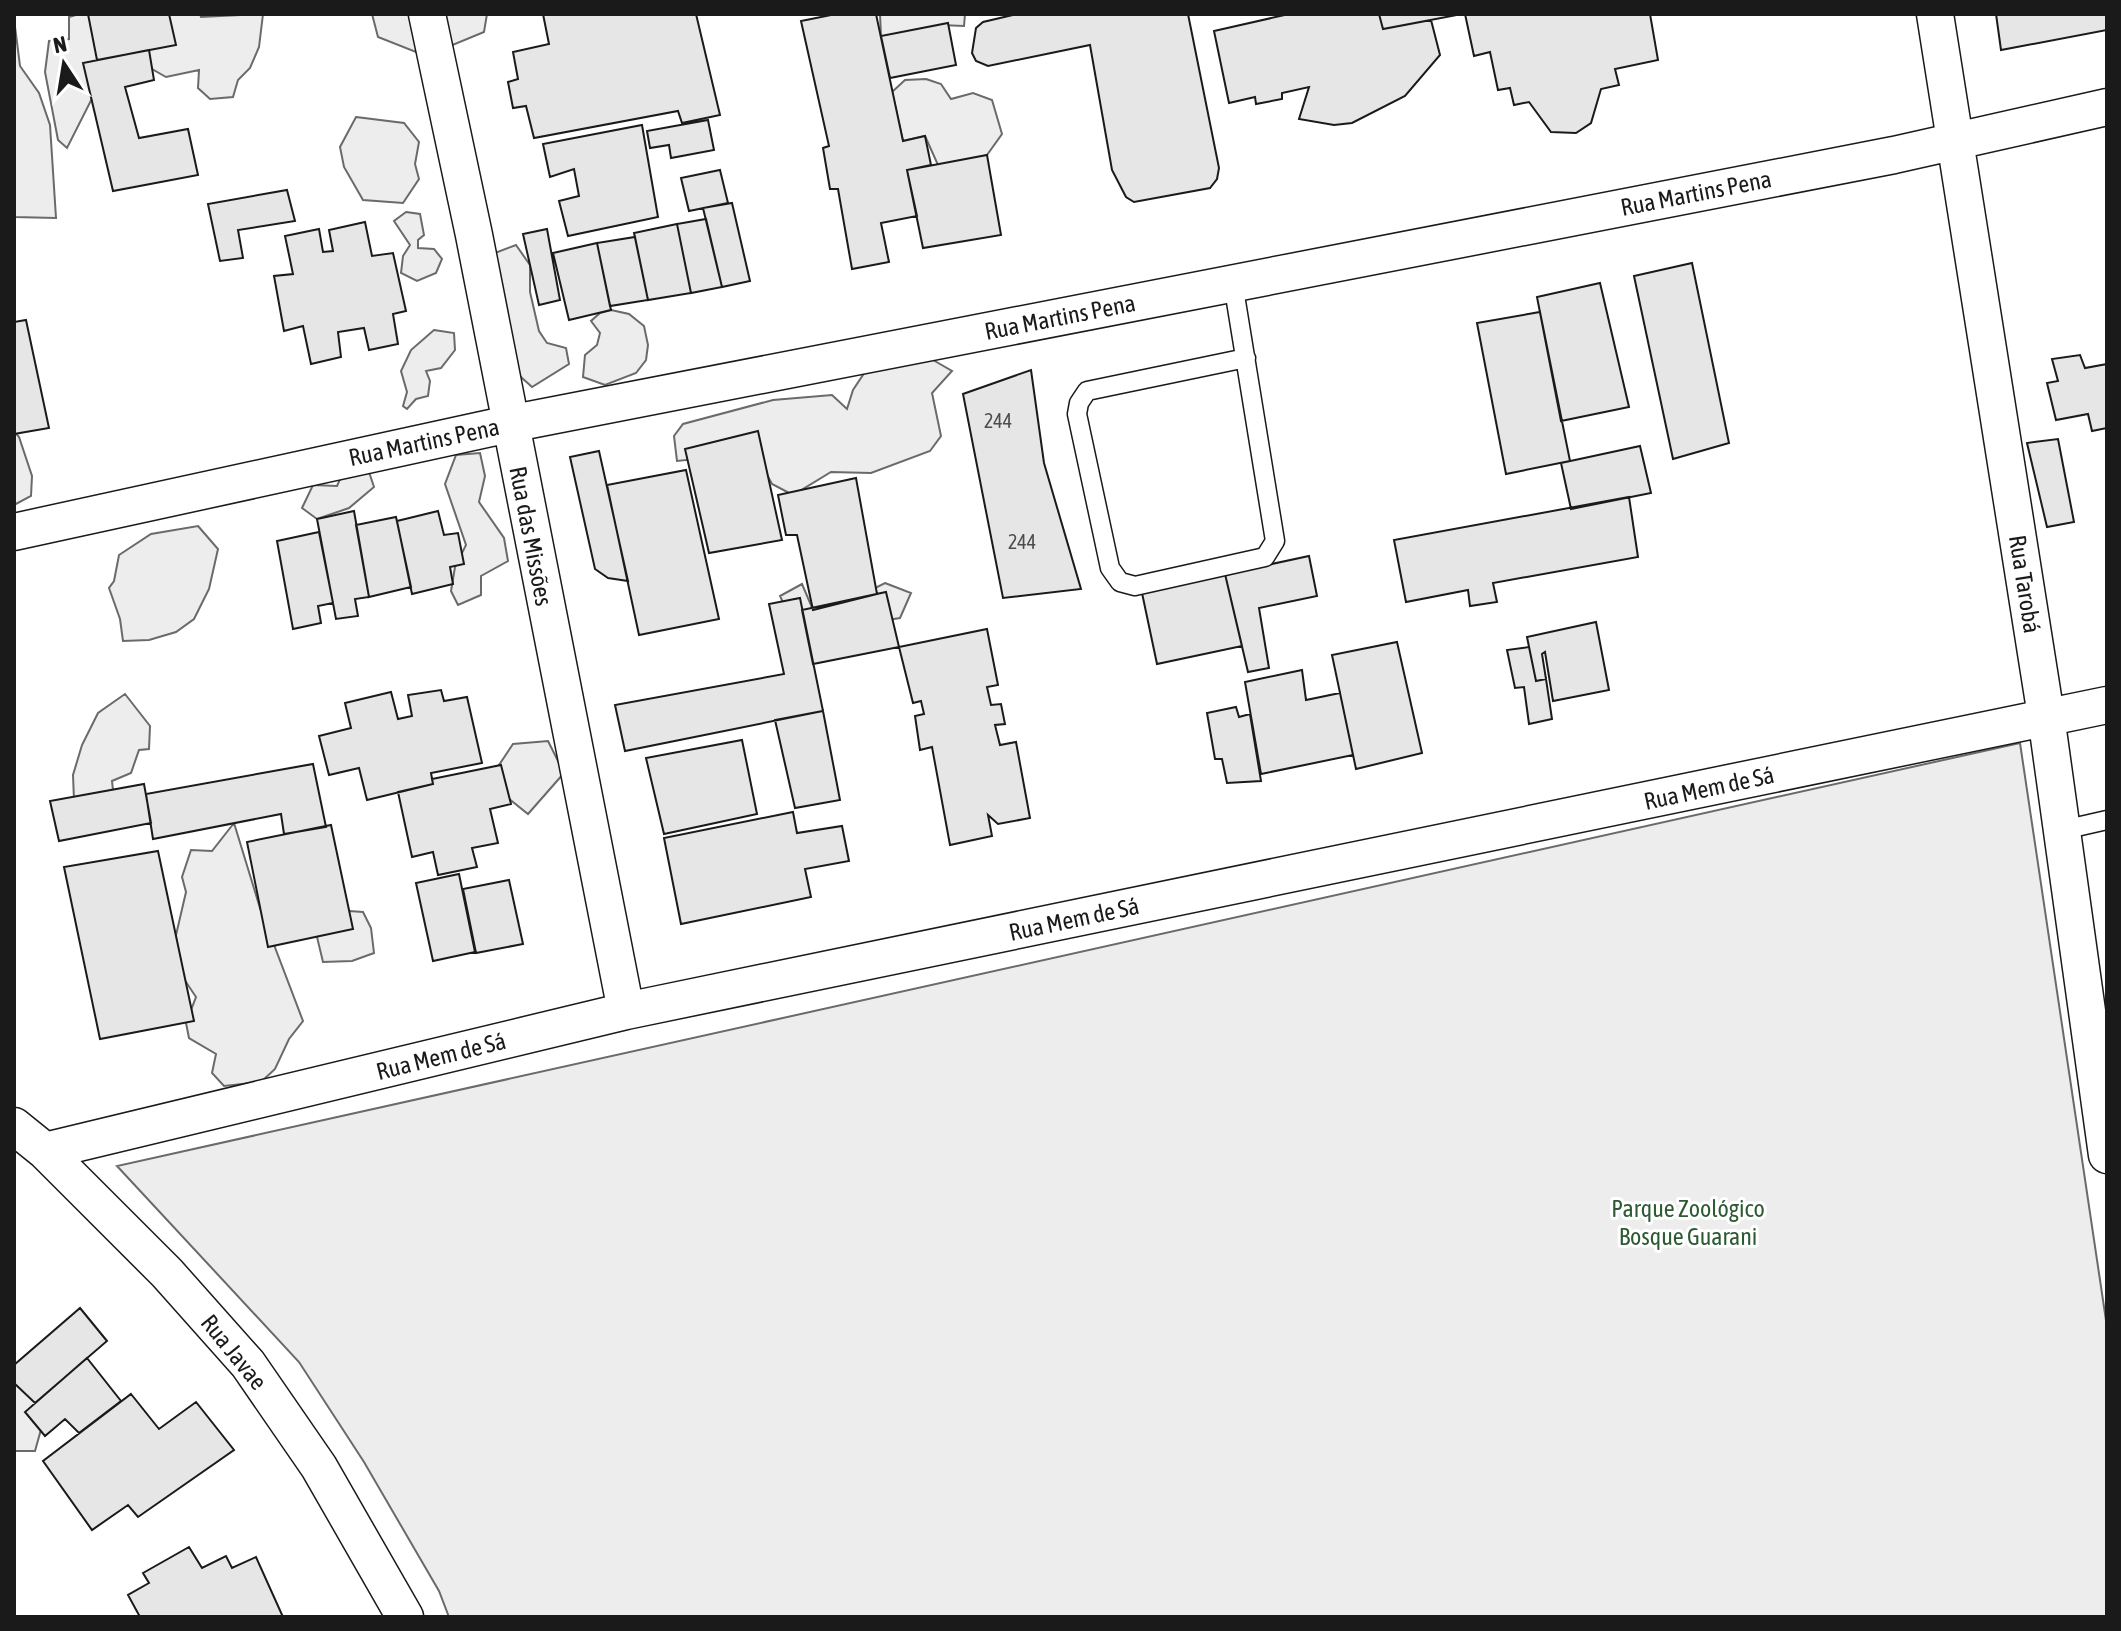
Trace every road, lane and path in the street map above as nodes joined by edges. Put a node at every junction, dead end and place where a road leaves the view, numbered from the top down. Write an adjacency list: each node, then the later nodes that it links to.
1 (427, 14): 7 (street, Rua das Missões)
2 (1935, 14): 4 (street, Rua Tarobá)
3 (2107, 107): 4 (street, Rua Martins Pena)
4 (1955, 140): 5 (street, Rua Martins Pena); 10 (street, Rua Tarobá)
5 (1233, 283): 6 (lane); 7 (street, Rua Martins Pena)
6 (1246, 358): 6 (lane)
7 (509, 424): 8 (street, Rua Martins Pena); 14 (street, Rua das Missões)
8 (14, 532)
9 (2107, 705): 10 (street, Rua Mem de Sá)
10 (2046, 716): 12 (street, Rua Tarobá); 14 (street, Rua Mem de Sá)
11 (2107, 820): 12 (lane)
12 (2063, 830): 13 (street, Rua Tarobá)
13 (2096, 988): 15 (street, Rua Tarobá)
14 (626, 1011): 17 (street, Rua Mem de Sá)
15 (2101, 1063): 18 (street, Rua Tarobá)
16 (14, 1126): 17 (street, Rua Javae)
17 (45, 1151): 19 (street, Rua Javae)
18 (2107, 1155)
19 (405, 1617)

